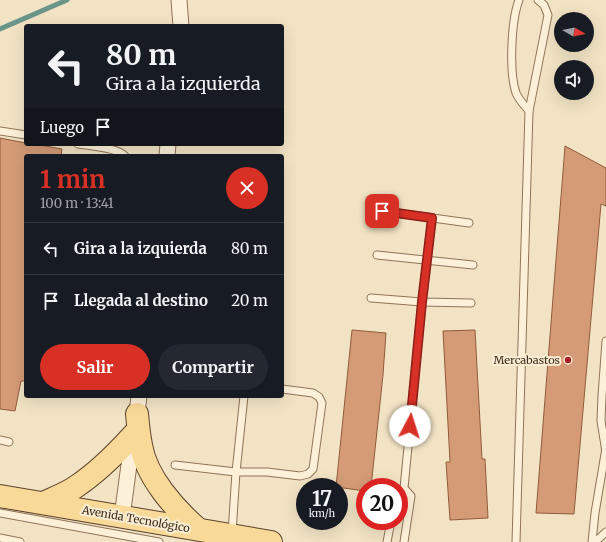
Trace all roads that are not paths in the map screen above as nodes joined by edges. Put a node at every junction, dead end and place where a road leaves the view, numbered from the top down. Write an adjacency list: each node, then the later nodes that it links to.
1 (179, 0): 4 (street)
2 (519, 0): 5 (lane)
3 (538, 0): 5 (lane)
4 (181, 24)
5 (529, 111): 46 (lane)
6 (0, 131): 7 (lane)
7 (24, 135)
8 (90, 146): 9 (lane)
9 (123, 154)
10 (382, 211): 11 (lane)
11 (432, 218): 12 (lane); 14 (lane)
12 (469, 223)
13 (377, 255): 14 (lane)
14 (428, 261): 15 (lane); 17 (lane)
15 (473, 265)
16 (371, 298): 17 (lane)
17 (422, 302): 18 (lane); 28 (lane)
18 (471, 303)
19 (606, 342): 25 (lane)
20 (284, 389): 27 (lane)
21 (244, 398): 27 (lane)
22 (137, 415): 31 (main road); 34 (street); 35 (main road)
23 (0, 440): 24 (lane)
24 (9, 442)
25 (606, 451): 47 (lane)
26 (175, 465): 27 (lane)
27 (236, 472): 39 (lane)
28 (402, 478)
29 (408, 494): 33 (lane)
30 (0, 496): 31 (main road, Avenida Tecnológico)
31 (43, 503): 34 (main road, Avenida Tecnológico)
32 (0, 513): 42 (lane)
33 (408, 516)
34 (122, 517): 35 (main road, Avenida Tecnológico)
35 (198, 529): 39 (main road, Avenida Tecnológico)
36 (389, 530): 44 (lane)
37 (406, 530): 45 (lane)
38 (606, 532): 47 (lane)
39 (232, 535): 43 (main road, Avenida Tecnológico)
40 (0, 538): 41 (lane)
41 (20, 542)
42 (159, 542)
43 (271, 542)
44 (387, 542)
45 (404, 542)
46 (516, 542)
47 (594, 542)

